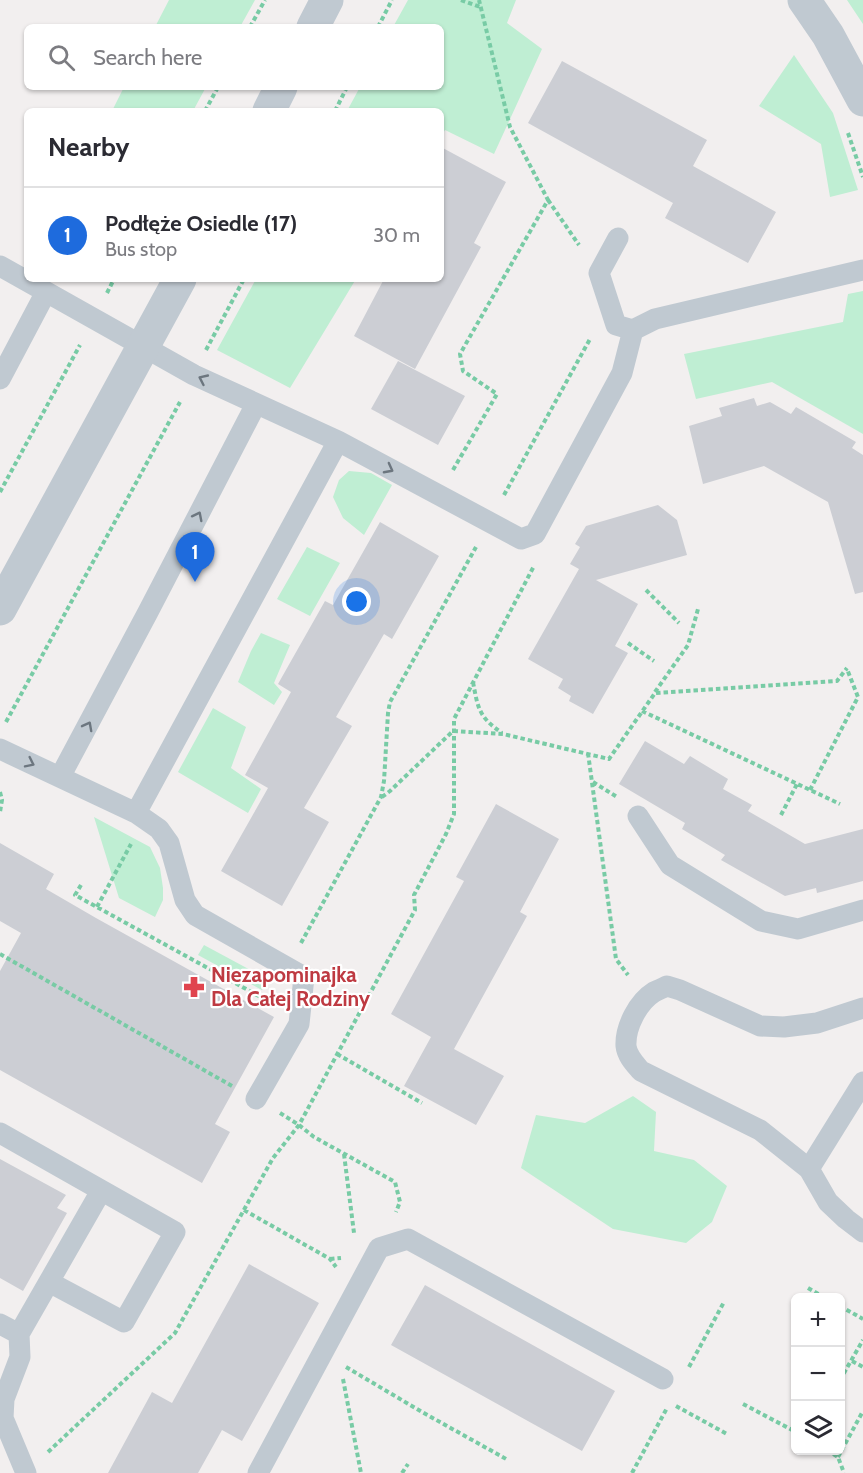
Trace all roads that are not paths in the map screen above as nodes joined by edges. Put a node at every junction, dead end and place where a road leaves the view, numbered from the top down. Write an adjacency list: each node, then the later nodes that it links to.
1 (327, 0): 3 (street)
2 (804, 0): 5 (street)
3 (315, 24)
4 (280, 90): 6 (street)
5 (863, 100)
6 (270, 108)
7 (618, 238): 14 (lane)
8 (0, 266): 10 (lane)
9 (863, 270): 14 (lane)
10 (24, 280)
11 (28, 282): 13 (lane)
12 (178, 282): 15 (street)
13 (46, 292): 15 (lane); 16 (lane)
14 (624, 328): 18 (lane, one-way to 14)
15 (144, 346): 17 (lane, one-way to 15); 19 (street)
16 (0, 379)
17 (256, 404): 18 (lane); 21 (lane, one-way to 17)
18 (338, 441): 22 (lane)
19 (0, 609)
20 (0, 749): 21 (lane, one-way to 21)
21 (60, 777): 22 (lane)
22 (140, 816): 27 (lane)
23 (638, 816): 24 (lane)
24 (863, 910)
25 (863, 1008): 29 (lane)
26 (863, 1082): 29 (lane)
27 (256, 1099)
28 (0, 1133): 30 (lane)
29 (809, 1169): 31 (lane)
30 (101, 1191): 32 (lane); 32 (lane)
31 (863, 1232)
32 (49, 1282): 34 (lane)
33 (0, 1324): 34 (lane)
34 (19, 1334): 36 (lane)
35 (663, 1379): 37 (lane)
36 (26, 1473)
37 (258, 1473)

